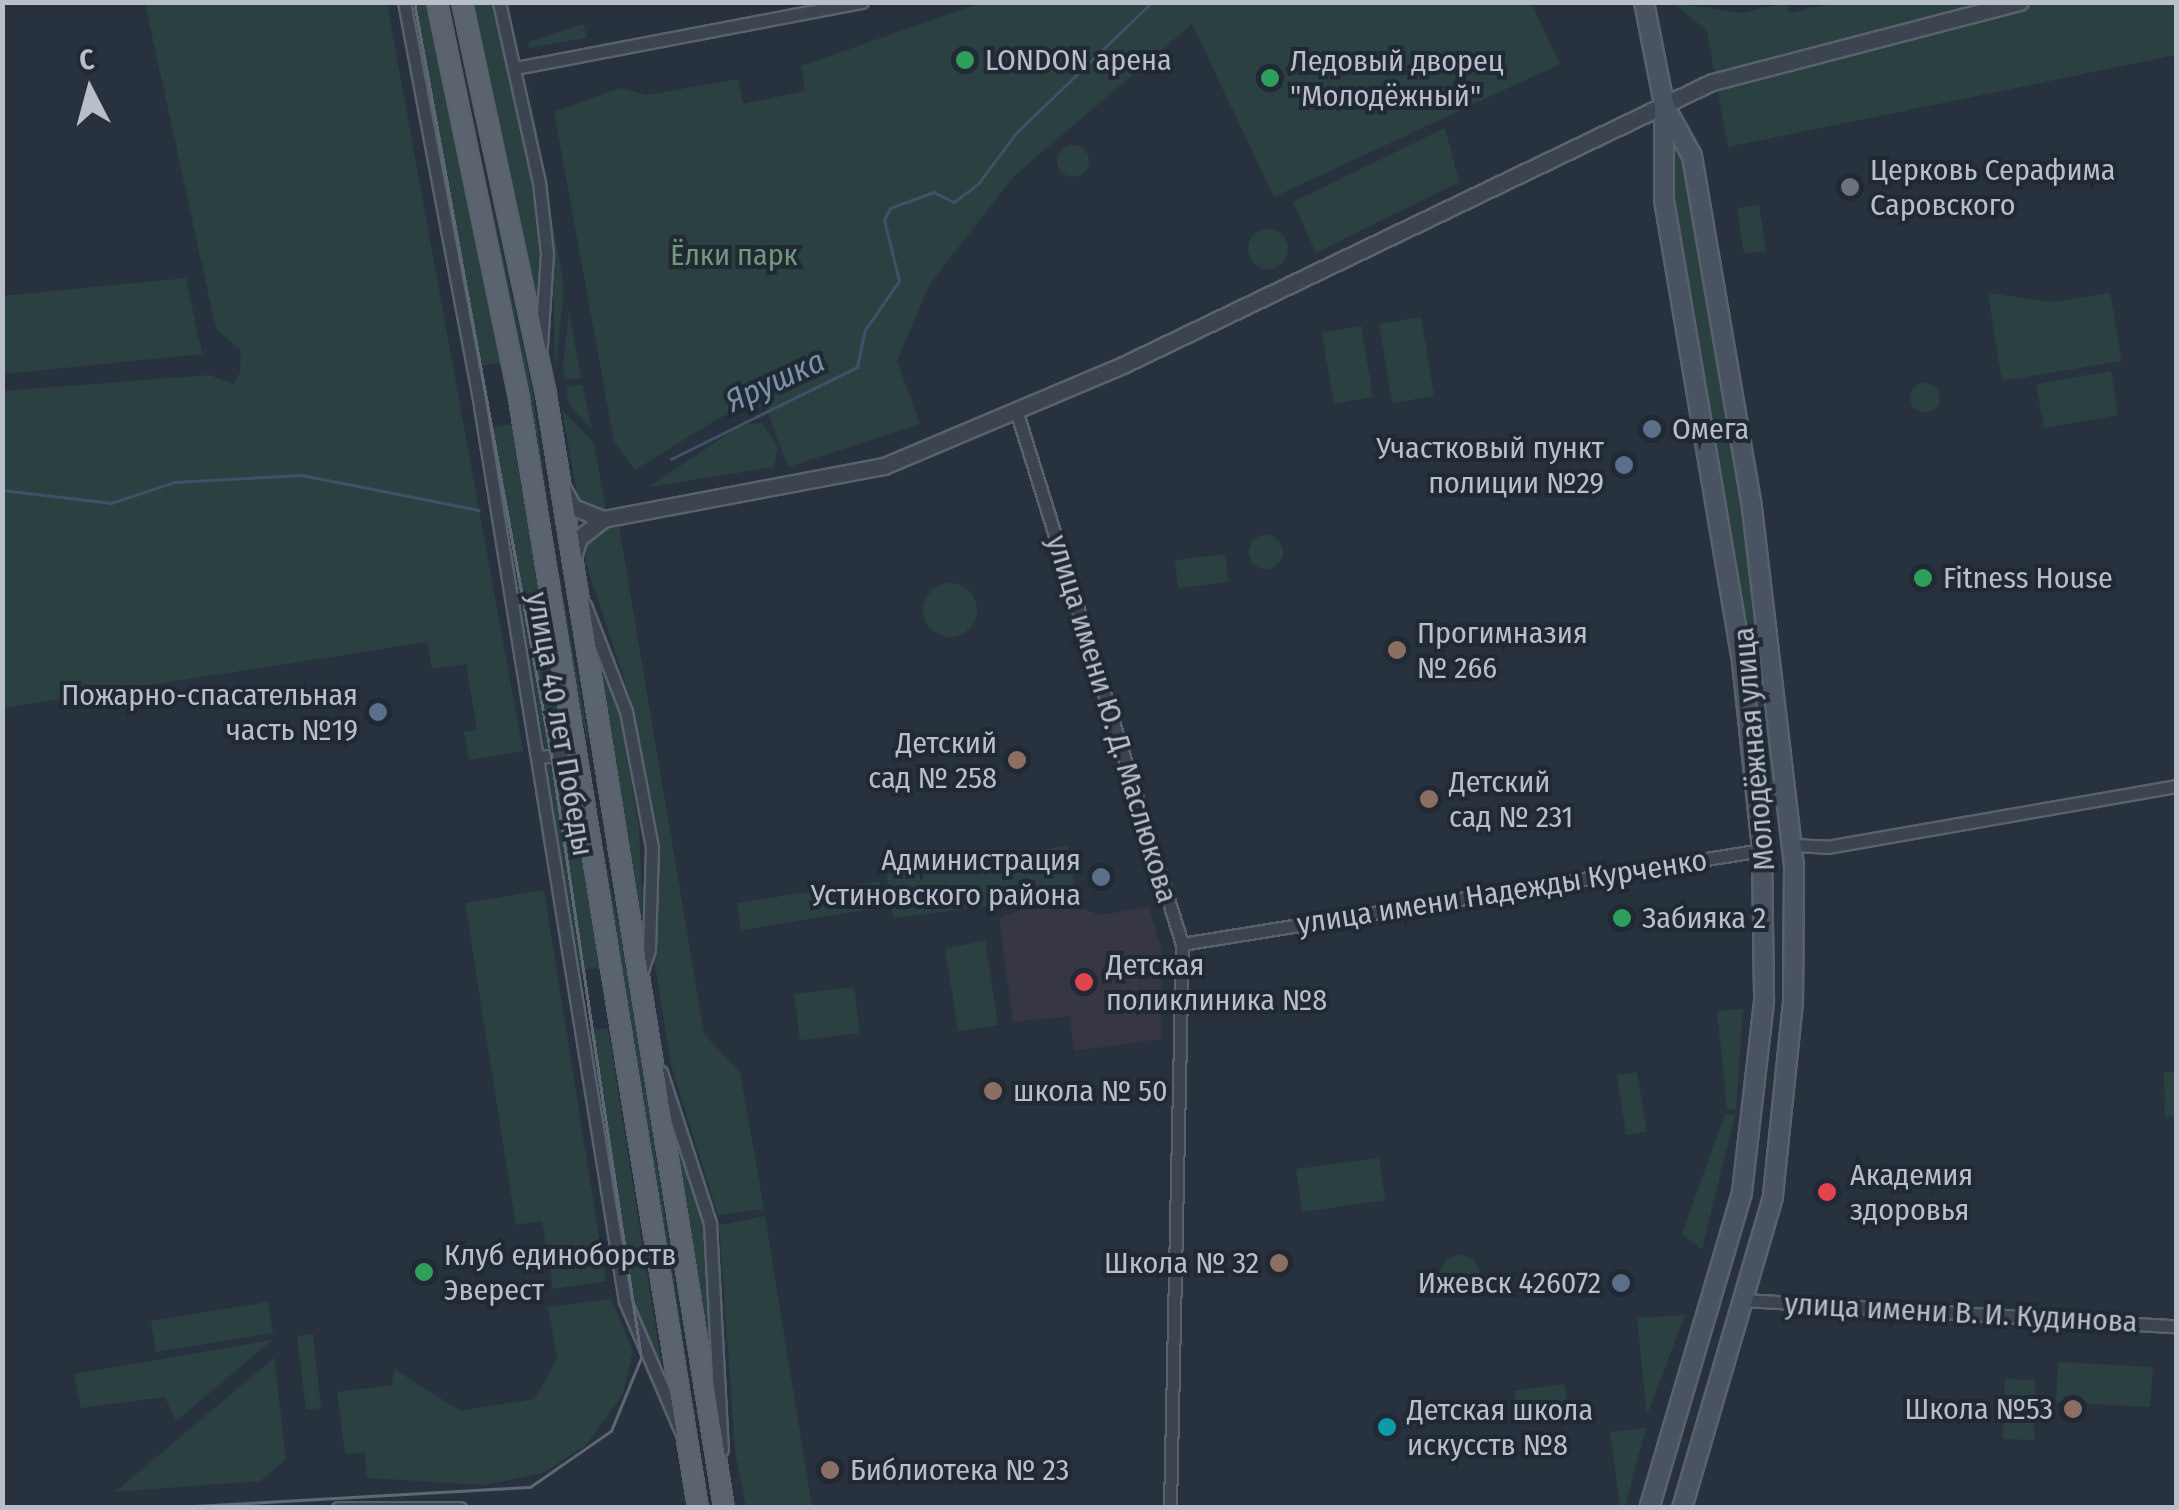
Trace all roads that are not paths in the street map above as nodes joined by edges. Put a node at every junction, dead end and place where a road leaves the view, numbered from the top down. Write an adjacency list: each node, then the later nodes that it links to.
1 (404, 2): 20 (street, улица 40 лет Победы)
2 (437, 2): 14 (main road, улица 40 лет Победы)
3 (462, 2): 10 (main road, улица 40 лет Победы)
4 (499, 2): 8 (street, улица 40 лет Победы)
5 (862, 2): 8 (street)
6 (1644, 2): 9 (main road, Молодёжная улица)
7 (2020, 2): 9 (street)
8 (515, 68): 10 (street, улица 40 лет Победы)
9 (1664, 104): 11 (street); 22 (main road, Молодёжная улица); 23 (main road, Молодёжная улица)
10 (540, 360): 12 (main road, улица 40 лет Победы)
11 (1017, 413): 15 (street); 24 (street, улица имени Ю. Д. Маслюкова)
12 (561, 486): 13 (main road, улица 40 лет Победы); 15 (street)
13 (565, 514): 14 (main road); 16 (main road, улица 40 лет Победы)
14 (538, 518): 19 (main road, улица 40 лет Победы)
15 (604, 519): 16 (street)
16 (572, 560): 17 (main road, улица 40 лет Победы)
17 (576, 585): 18 (main road, улица 40 лет Победы); 25 (street, улица 40 лет Победы)
18 (601, 749): 19 (main road); 25 (main road, улица 40 лет Победы)
19 (577, 753): 20 (street); 29 (main road, улица 40 лет Победы)
20 (539, 757): 30 (street, улица 40 лет Победы)
21 (2176, 786): 22 (street)
22 (1794, 845): 23 (main road); 27 (main road, Молодёжная улица)
23 (1762, 850): 24 (street, улица имени Надежды Курченко); 37 (main road, Молодёжная улица)
24 (1182, 944): 36 (street, улица имени Ю. Д. Маслюкова)
25 (637, 983): 26 (main road, улица 40 лет Победы)
26 (644, 1030): 32 (main road, улица 40 лет Победы); 32 (street, улица 40 лет Победы)
27 (1746, 1300): 28 (street, улица имени В. И. Кудинова); 38 (main road, Молодёжная улица)
28 (2176, 1326)
29 (672, 1346): 30 (street); 31 (main road, улица 40 лет Победы)
30 (656, 1380): 31 (street, улица 40 лет Победы)
31 (688, 1446): 33 (main road, улица 40 лет Победы)
32 (722, 1498): 33 (main road)
33 (697, 1500)
34 (338, 1508): 35 (street)
35 (460, 1508)
36 (1170, 1508)
37 (1650, 1508)
38 (1682, 1508)

